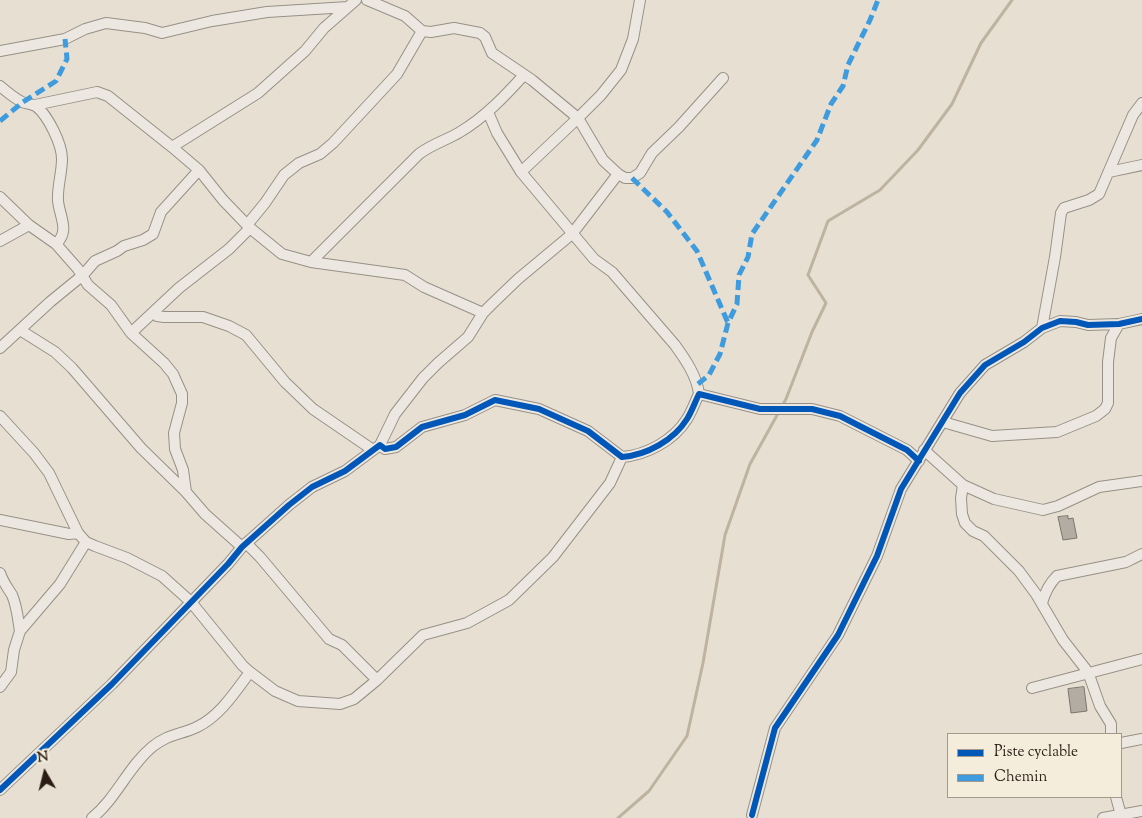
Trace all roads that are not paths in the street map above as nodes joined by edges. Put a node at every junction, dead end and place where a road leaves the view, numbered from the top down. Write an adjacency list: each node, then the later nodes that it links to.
1 (366, 0): 4 (street)
2 (640, 0): 12 (street)
3 (352, 3): 5 (street); 13 (street)
4 (422, 31): 6 (street); 21 (street)
5 (0, 51)
6 (524, 75): 11 (street); 12 (street)
7 (723, 78): 18 (street)
8 (0, 86): 10 (street)
9 (1142, 103): 17 (street)
10 (35, 105): 13 (street); 24 (street)
11 (488, 112): 16 (street); 25 (street)
12 (578, 118): 16 (street); 18 (street)
13 (172, 147): 15 (street)
14 (1142, 165): 17 (street)
15 (199, 170): 21 (street); 26 (street)
16 (521, 172): 22 (street)
17 (1109, 172): 31 (street)
18 (618, 174): 22 (street)
19 (0, 197): 20 (street)
20 (29, 225): 23 (street); 24 (street)
21 (248, 226): 25 (street); 27 (street)
22 (572, 234): 28 (street); 35 (street)
23 (0, 241)
24 (56, 244): 26 (street)
25 (312, 262): 28 (street)
26 (83, 275): 32 (street); 33 (street)
27 (154, 313): 33 (street); 38 (street)
28 (483, 313): 38 (street)
29 (1142, 319): 30 (street)
30 (1119, 324): 31 (street); 37 (street)
31 (1042, 328): 37 (street)
32 (20, 330): 34 (street); 44 (street)
33 (131, 333): 44 (street)
34 (0, 348)
35 (699, 394): 40 (street); 41 (street)
36 (0, 416): 46 (street)
37 (943, 422): 39 (street)
38 (376, 448): 40 (street); 48 (street)
39 (924, 450): 41 (street); 43 (street)
40 (622, 457): 57 (street)
41 (919, 461): 66 (street)
42 (1142, 480): 43 (street)
43 (963, 484): 52 (street)
44 (186, 492): 48 (street)
45 (0, 520): 46 (street)
46 (78, 533): 47 (street)
47 (86, 542): 51 (street); 53 (street)
48 (244, 545): 51 (street); 57 (street)
49 (1142, 554): 52 (street)
50 (0, 573): 53 (street)
51 (192, 602): 55 (street); 63 (street)
52 (1042, 603): 56 (street)
53 (20, 631): 58 (street)
54 (1142, 659): 56 (street)
55 (250, 672): 57 (street); 68 (street)
56 (1088, 672): 59 (street); 60 (street)
57 (377, 680)
58 (0, 687)
59 (1032, 688)
60 (1111, 733)
61 (1142, 739): 62 (street)
62 (1122, 743)
63 (0, 790)
64 (1116, 798): 67 (street)
65 (1142, 811): 67 (street)
66 (752, 815)
67 (1121, 815): 69 (street)
68 (92, 818)
69 (1103, 818)

